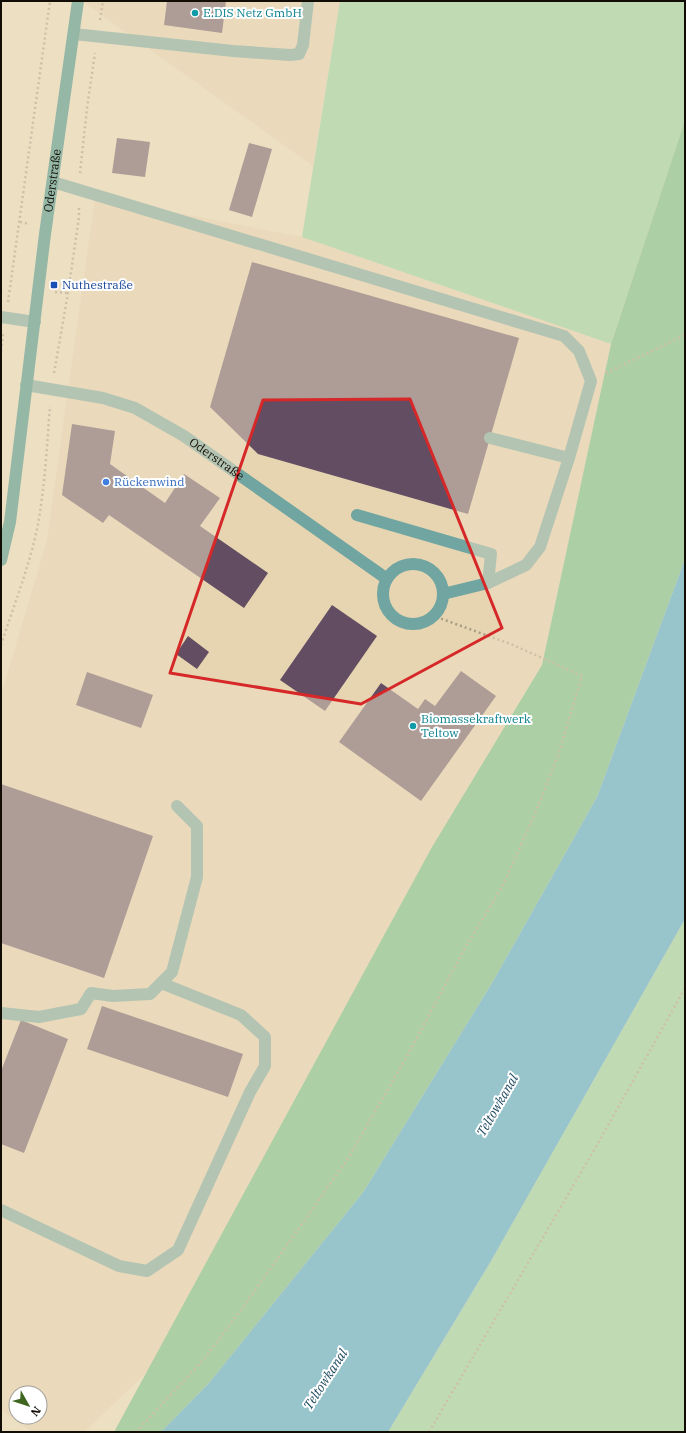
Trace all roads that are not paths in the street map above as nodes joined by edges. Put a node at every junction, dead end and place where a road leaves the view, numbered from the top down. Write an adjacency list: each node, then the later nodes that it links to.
1 (78, 1): 3 (main road, Oderstraße)
2 (308, 1): 3 (street)
3 (74, 34): 4 (main road, Oderstraße)
4 (53, 182): 6 (main road, Oderstraße); 9 (street)
5 (3, 317): 6 (street)
6 (35, 322): 7 (main road, Oderstraße)
7 (26, 385): 11 (main road, Oderstraße); 12 (street, Oderstraße)
8 (490, 438): 9 (street)
9 (569, 458): 13 (street)
10 (357, 515): 13 (street)
11 (1, 560)
12 (387, 579): 14 (street); 14 (street)
13 (488, 583): 14 (street)
14 (443, 594)
15 (177, 806): 16 (street)
16 (161, 983): 17 (street); 18 (street)
17 (1, 1013)
18 (1, 1210)

